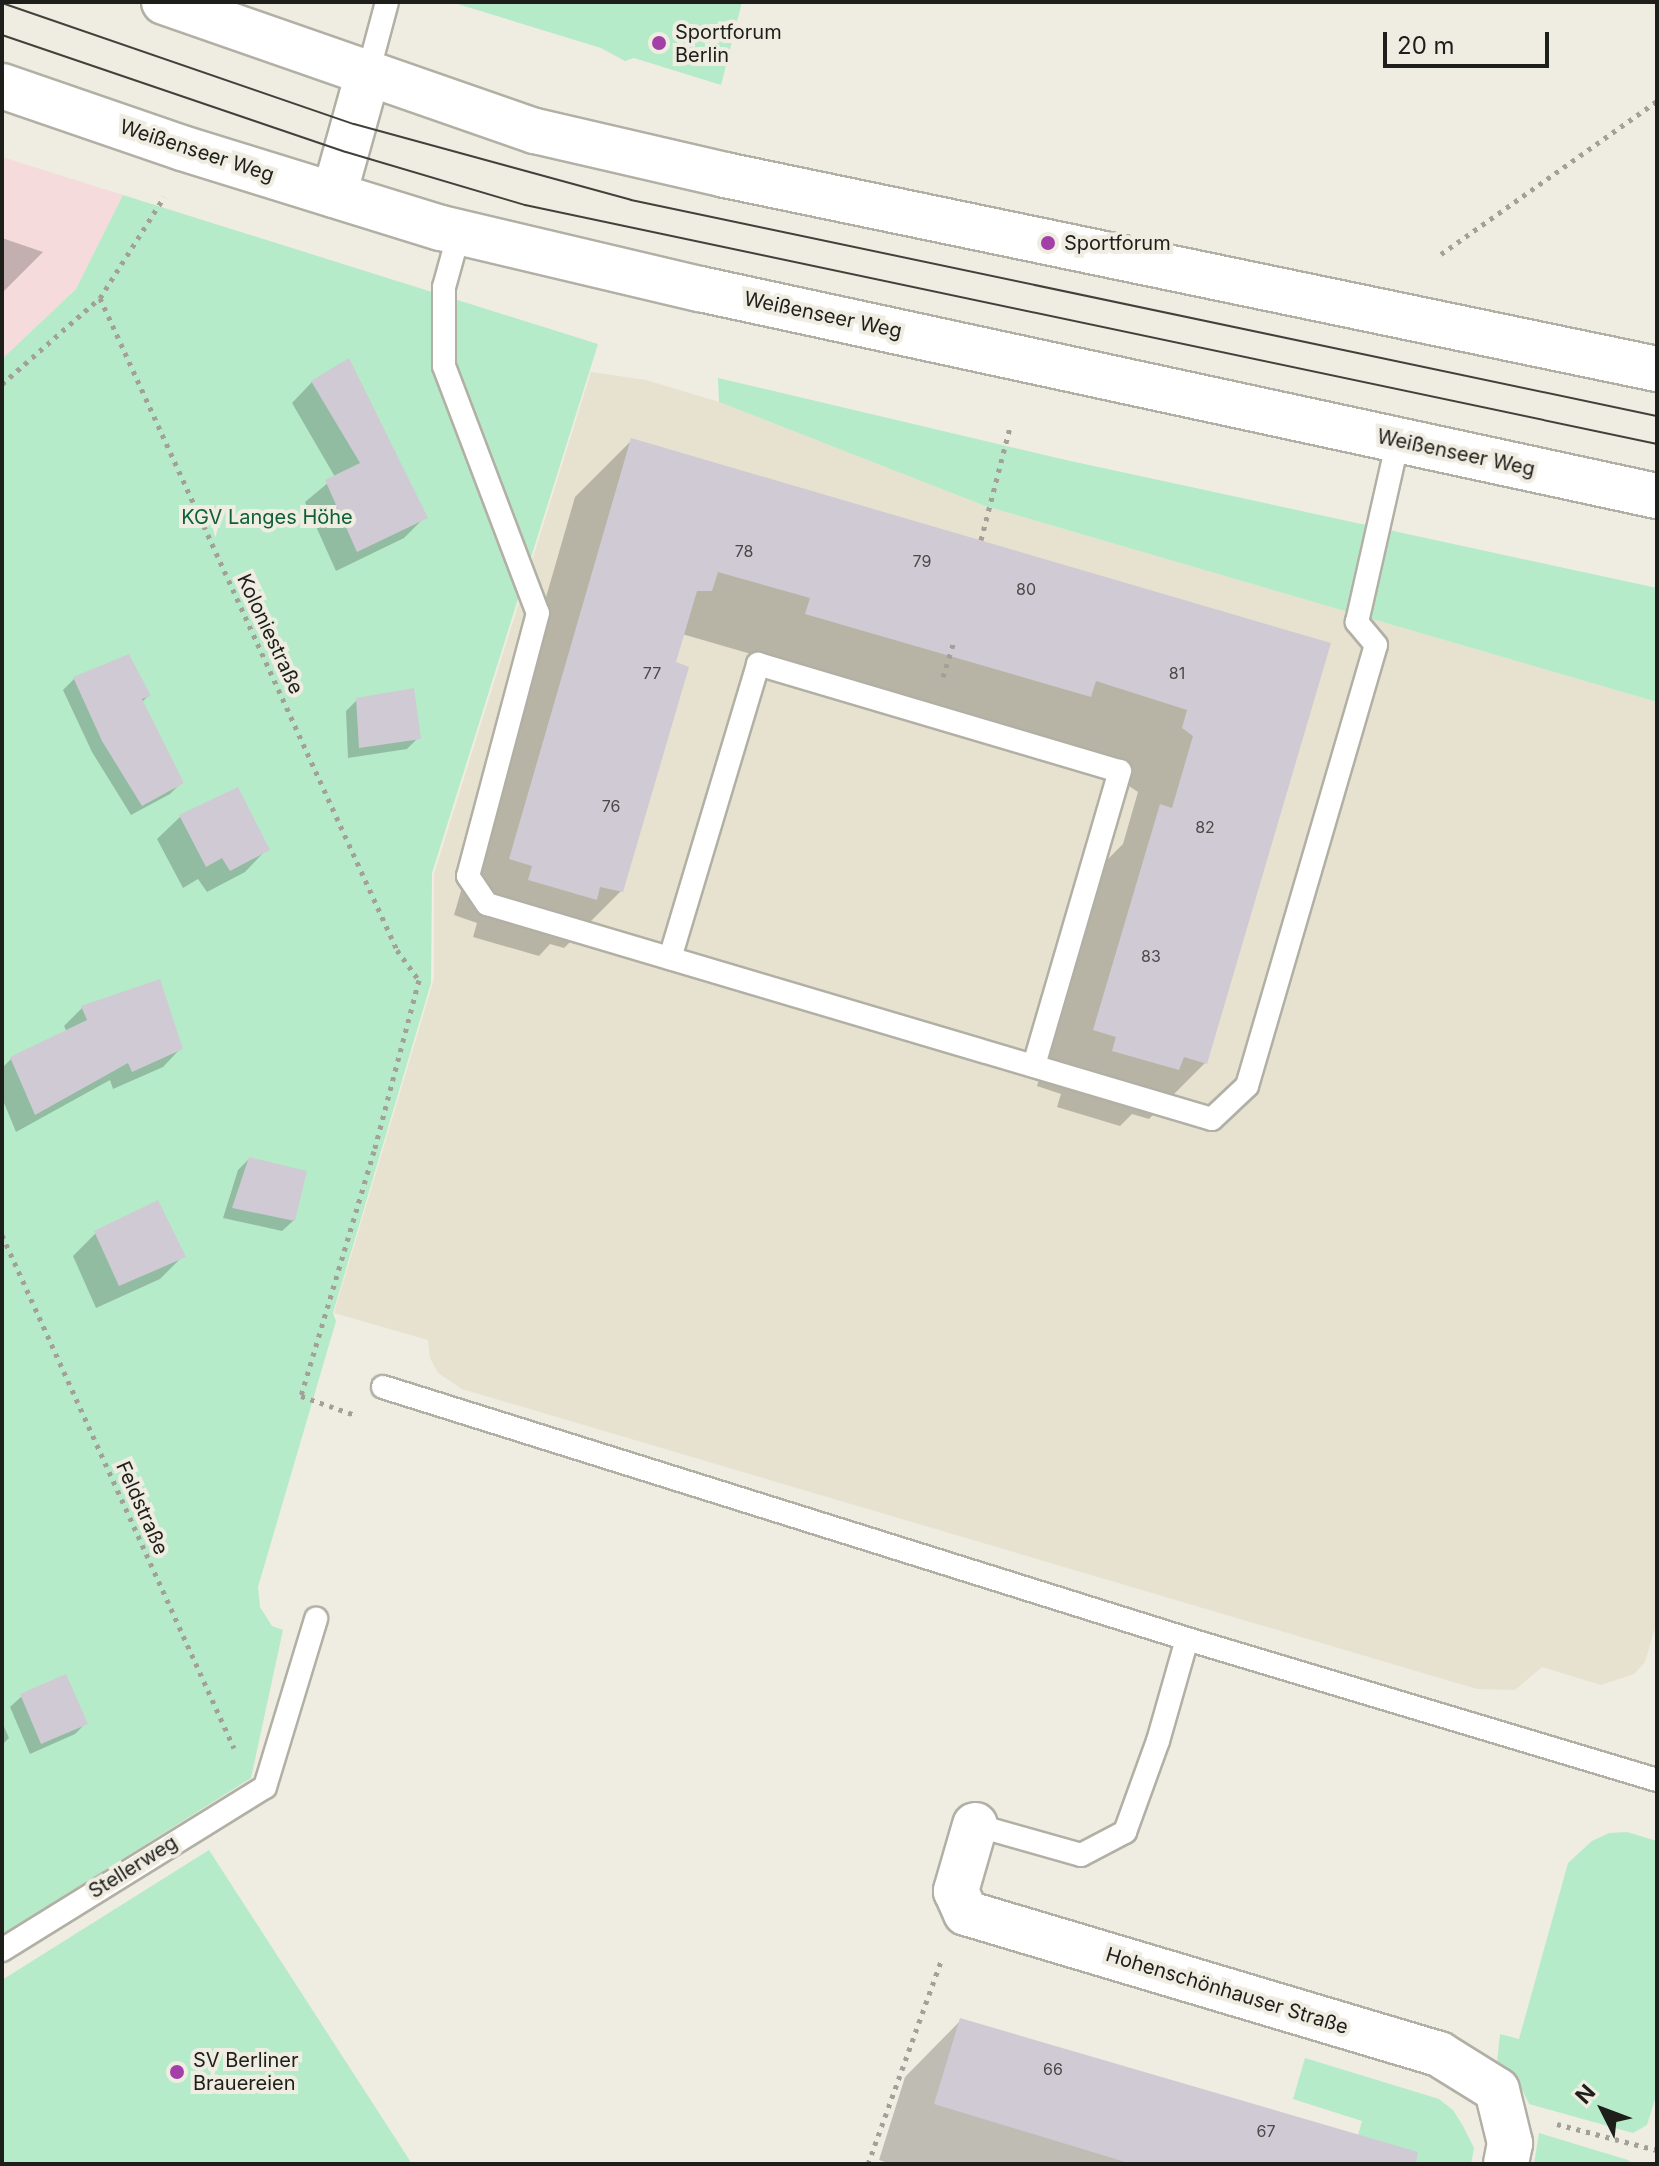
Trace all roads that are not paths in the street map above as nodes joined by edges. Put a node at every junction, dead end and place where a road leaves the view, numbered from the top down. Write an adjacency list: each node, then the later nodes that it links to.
1 (164, 2): 3 (main road)
2 (387, 2): 3 (lane)
3 (368, 73): 5 (main road); 7 (main road)
4 (2, 86): 5 (main road, Weißenseer Weg)
5 (334, 195): 6 (main road, Weißenseer Weg)
6 (459, 233): 8 (main road, Weißenseer Weg); 10 (lane)
7 (1657, 369)
8 (1398, 440): 9 (main road, Weißenseer Weg); 11 (lane)
9 (1657, 496)
10 (670, 958): 11 (lane); 11 (lane)
11 (1034, 1066)
12 (383, 1387): 14 (lane)
13 (316, 1619): 17 (lane, Stellerweg)
14 (1187, 1639): 15 (lane); 16 (lane)
15 (1657, 1780)
16 (975, 1825): 18 (main road, Hohenschönhauser Straße)
17 (2, 1950)
18 (1506, 2164)

